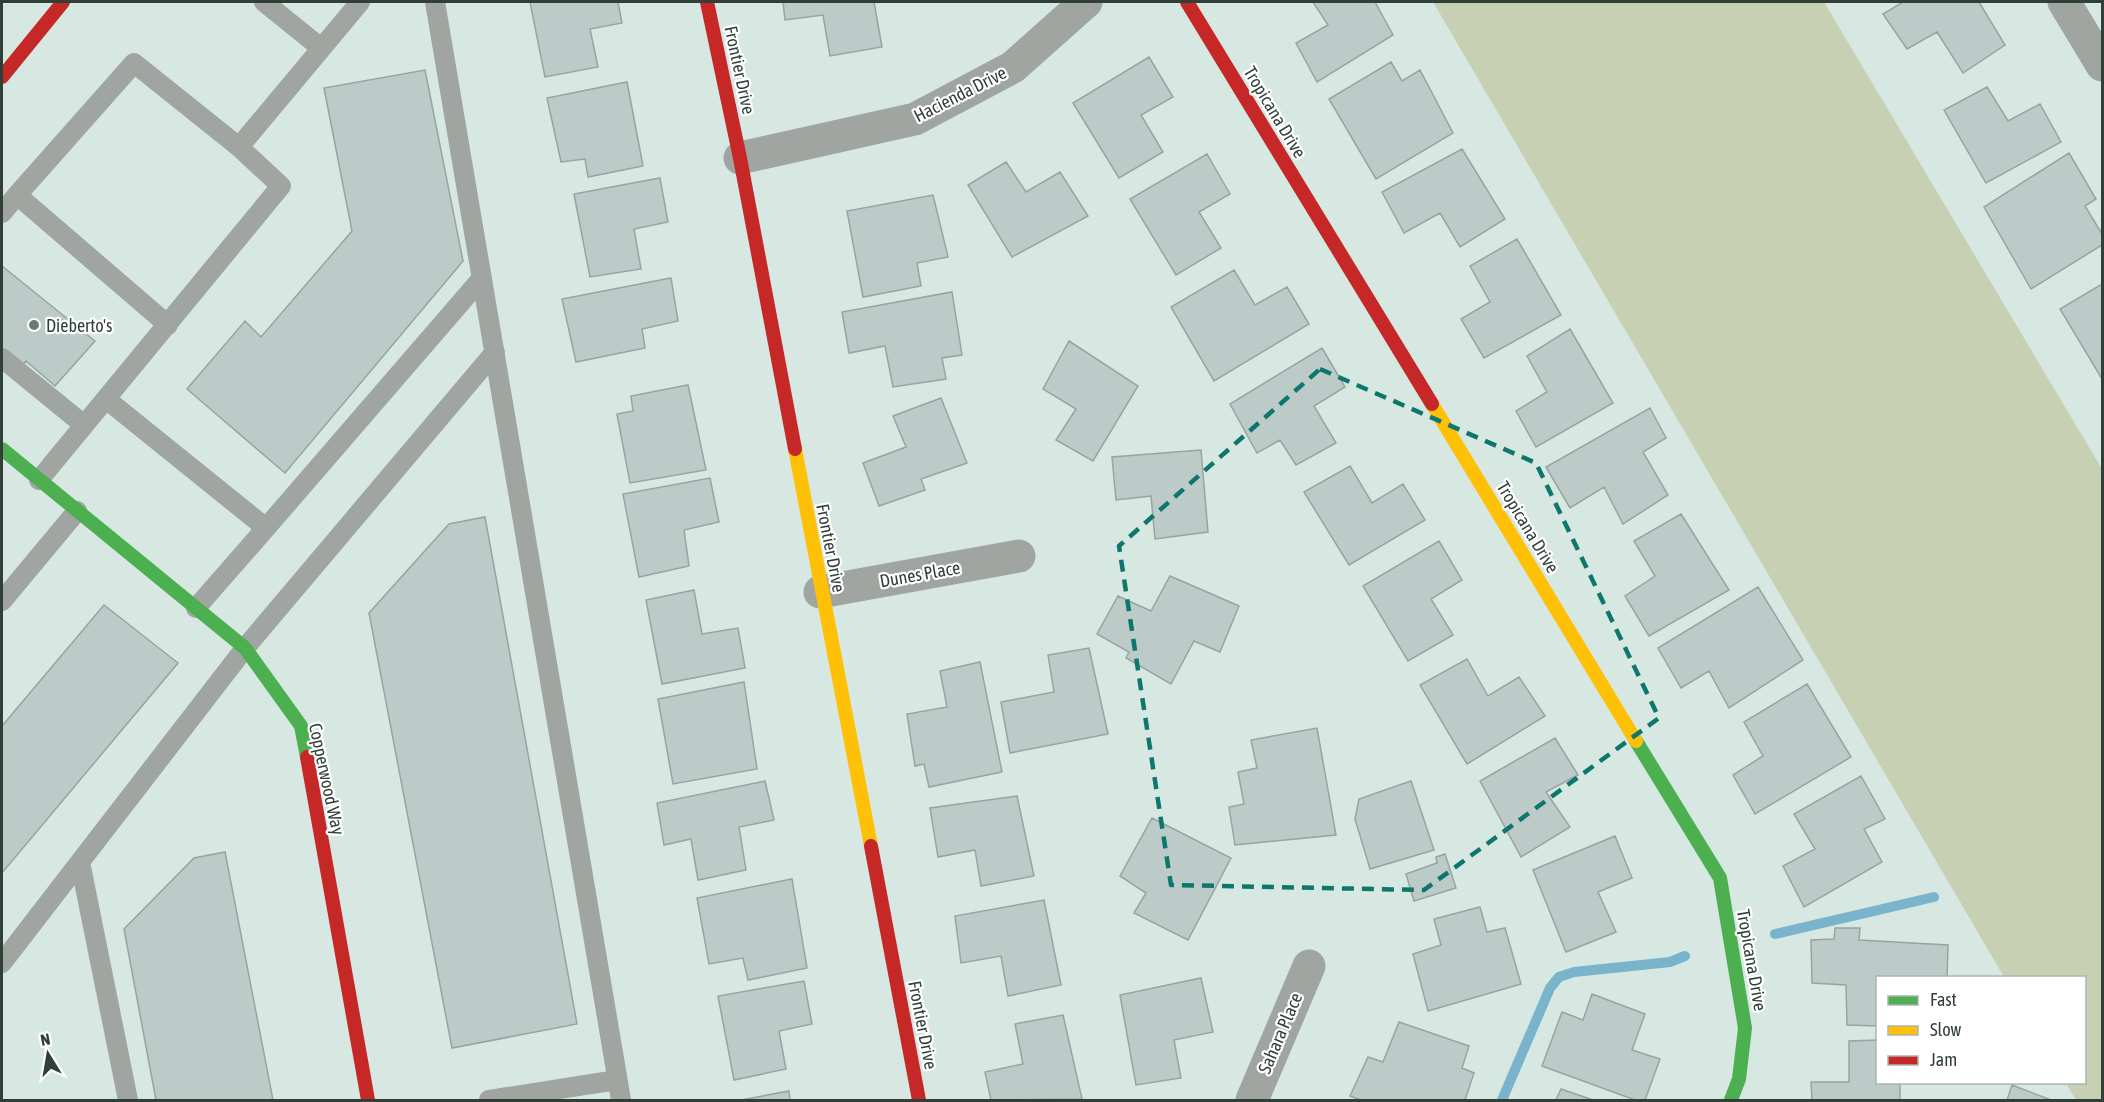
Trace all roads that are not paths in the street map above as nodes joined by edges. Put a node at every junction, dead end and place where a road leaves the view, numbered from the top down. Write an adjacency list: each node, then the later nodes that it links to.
1 (63, 2): 11 (street)
2 (264, 2): 9 (lane)
3 (360, 2): 9 (lane)
4 (435, 2): 16 (lane)
5 (707, 2): 13 (street, Frontier Drive)
6 (1086, 2): 13 (street, Hacienda Drive)
7 (1187, 2): 41 (street, Tropicana Drive)
8 (2064, 2): 10 (street)
9 (321, 48): 12 (lane)
10 (2103, 64)
11 (2, 77)
12 (240, 147): 14 (lane); 17 (lane)
13 (740, 158): 27 (street, Frontier Drive)
14 (17, 195): 15 (lane); 17 (lane)
15 (2, 213)
16 (482, 278): 18 (lane); 25 (lane)
17 (168, 324): 20 (lane)
18 (495, 352): 30 (lane); 34 (lane)
19 (2, 358): 21 (lane)
20 (106, 399): 21 (lane); 25 (lane)
21 (84, 425): 23 (lane)
22 (2, 449): 23 (street, Copperwood Way)
23 (39, 480): 24 (street, Copperwood Way)
24 (77, 511): 28 (lane); 29 (street, Copperwood Way)
25 (266, 528): 29 (lane)
26 (1019, 556): 27 (street, Dunes Place)
27 (820, 592): 39 (street, Frontier Drive)
28 (2, 601)
29 (196, 608): 30 (street, Copperwood Way)
30 (245, 648): 31 (lane); 36 (street, Copperwood Way)
31 (80, 862): 32 (lane); 35 (lane)
32 (2, 963)
33 (1309, 966): 40 (street, Sahara Place)
34 (617, 1080): 37 (lane); 38 (lane)
35 (128, 1101)
36 (369, 1101)
37 (489, 1101)
38 (621, 1101)
39 (919, 1101)
40 (1252, 1101)
41 (1731, 1101)

